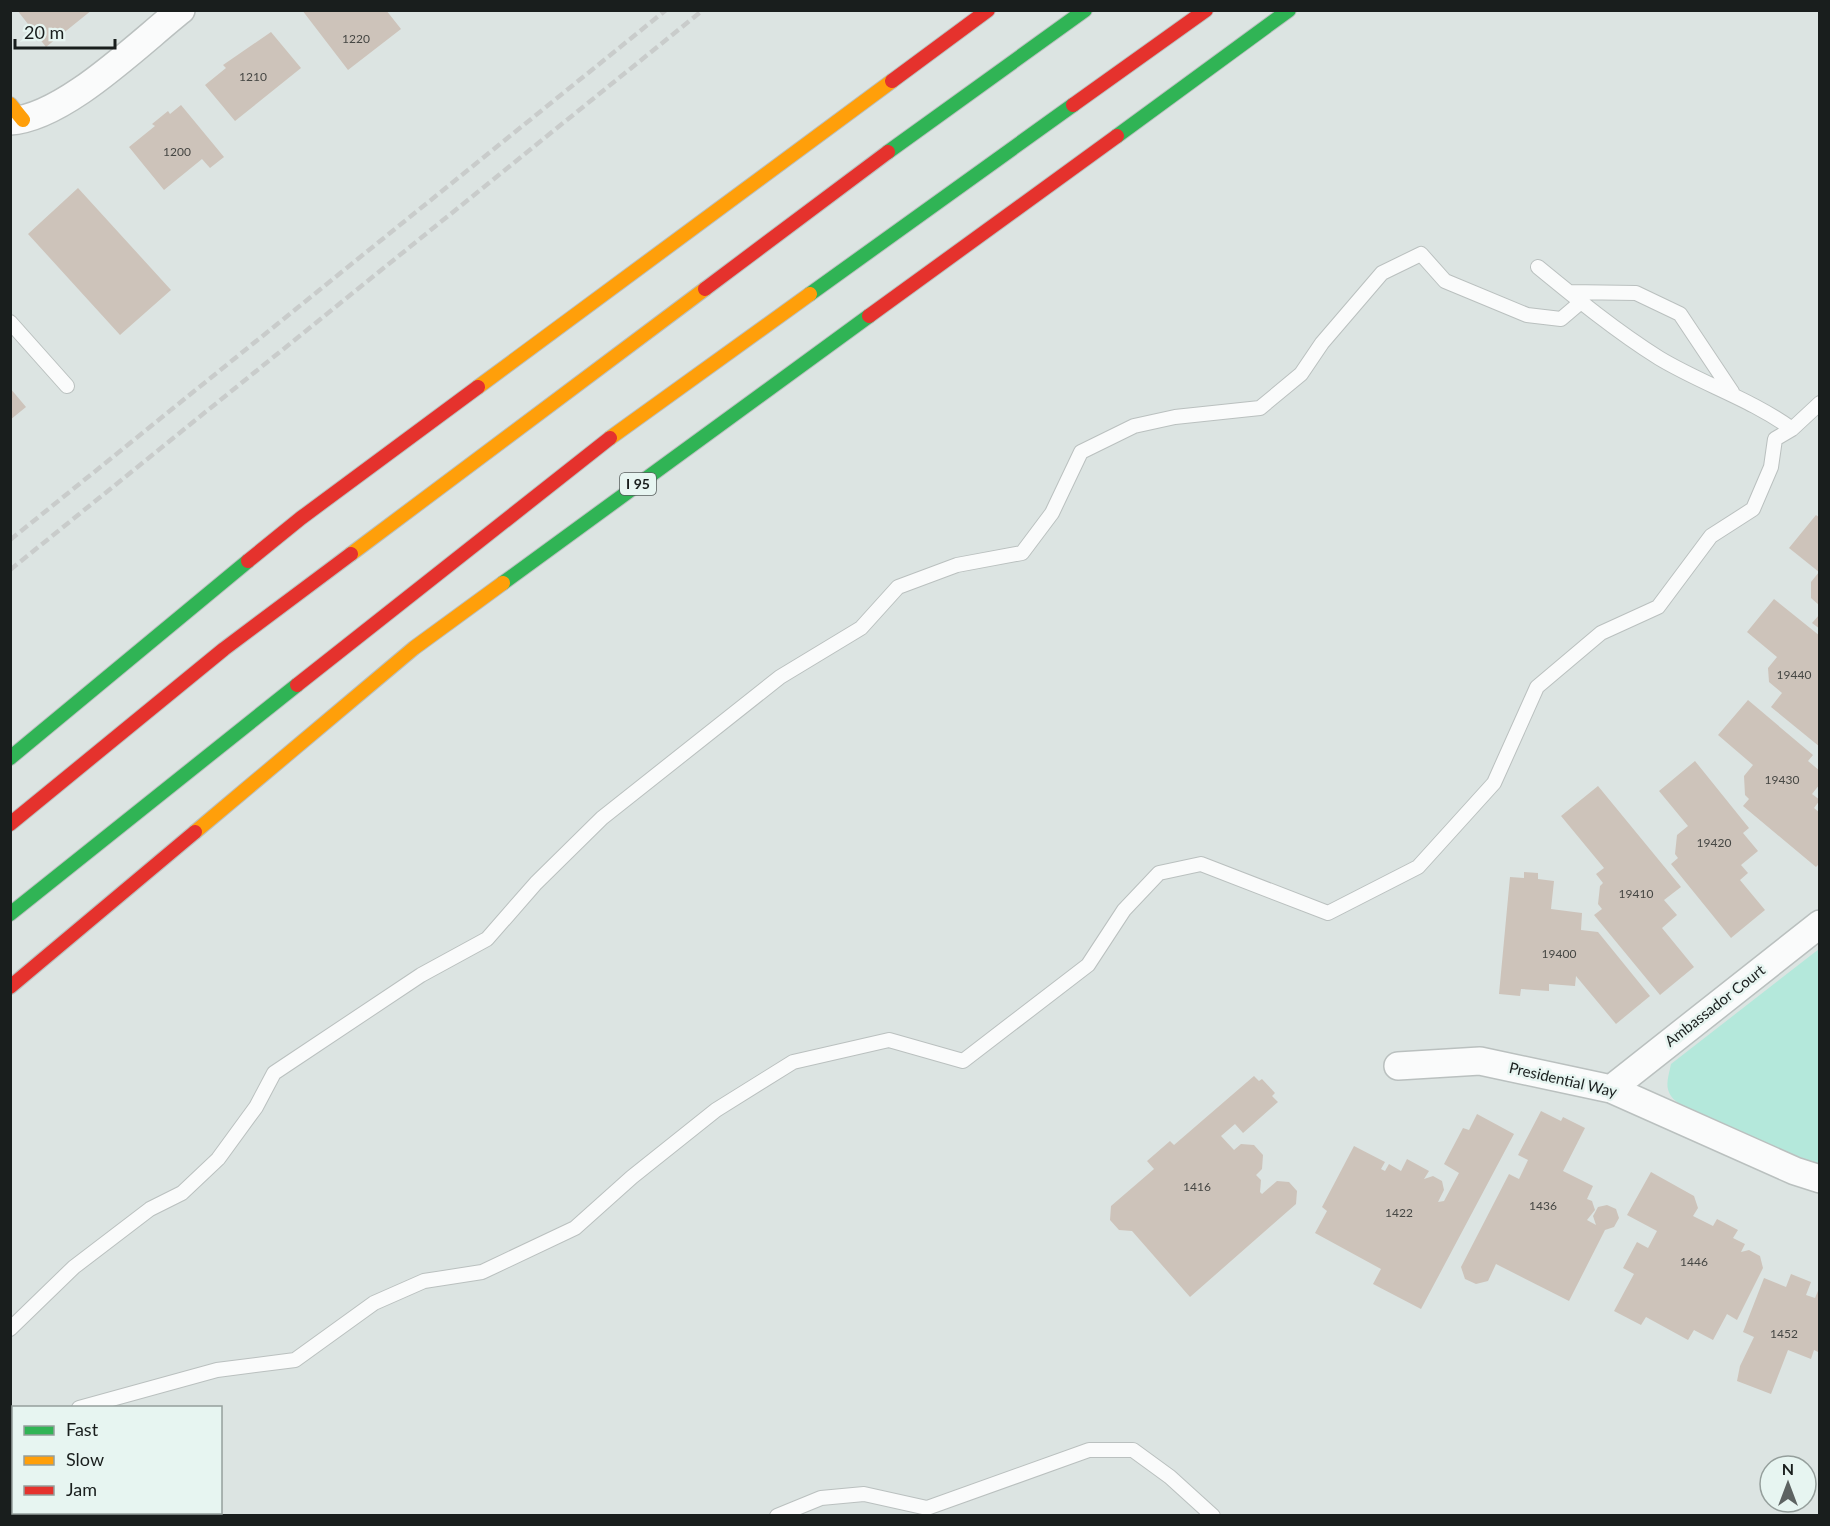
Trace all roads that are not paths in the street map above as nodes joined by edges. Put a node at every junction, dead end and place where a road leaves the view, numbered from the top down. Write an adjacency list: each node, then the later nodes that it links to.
1 (181, 10): 6 (street)
2 (988, 10): 15 (highway)
3 (1085, 10): 16 (highway)
4 (1206, 10): 17 (highway)
5 (1289, 10): 19 (highway, I 95)
6 (15, 115)
7 (1538, 267): 8 (lane)
8 (1569, 292): 9 (lane); 12 (lane)
9 (1581, 302): 12 (lane); 23 (lane)
10 (10, 322): 11 (lane)
11 (67, 386)
12 (1733, 394): 14 (lane)
13 (1820, 403): 14 (lane)
14 (1792, 429): 24 (lane)
15 (10, 758)
16 (10, 824)
17 (10, 914)
18 (1820, 924): 21 (street, Ambassador Court)
19 (10, 987)
20 (1398, 1066): 21 (street, Presidential Way)
21 (1611, 1089): 22 (street, Presidential Way)
22 (1820, 1179)
23 (10, 1329)
24 (83, 1406)
25 (777, 1515): 26 (lane)
26 (1213, 1515)

